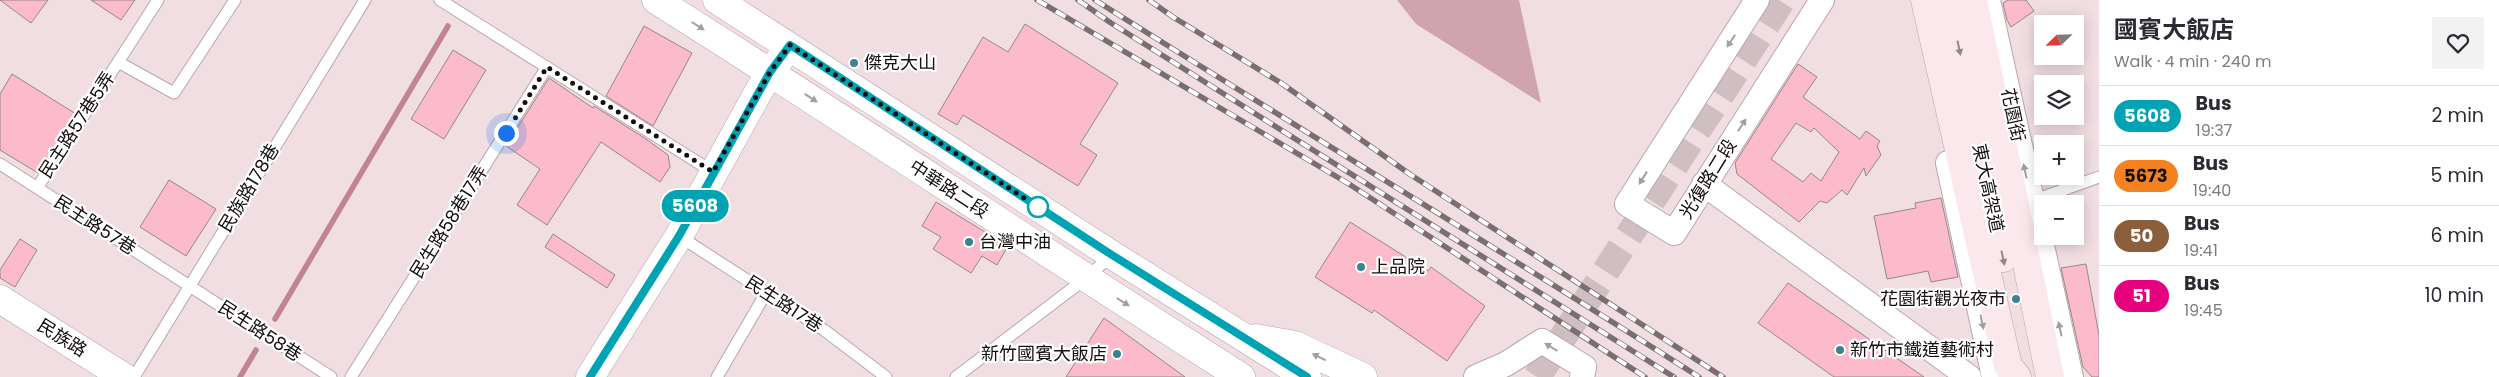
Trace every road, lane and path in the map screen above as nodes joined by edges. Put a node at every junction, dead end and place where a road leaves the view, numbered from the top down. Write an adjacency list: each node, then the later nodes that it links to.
1 (158, 0): 15 (lane, 民主路57巷5弄)
2 (235, 0): 15 (lane, 民主路57巷5弄)
3 (365, 0): 27 (lane, 民族路178巷)
4 (440, 0): 16 (lane)
5 (656, 0): 17 (street, 中華路二段, one-way to 17)
6 (717, 0): 14 (street, 中華路二段)
7 (1757, 0): 21 (street, 光復路二段, one-way to 21)
8 (1822, 0): 21 (street, 光復路二段, one-way to 8)
9 (1914, 0): 45 (street, one-way to 45)
10 (1925, 0): 46 (main road)
11 (1949, 0): 47 (main road, 東大高架道, one-way to 47)
12 (1972, 0): 48 (main road, 東大高架道)
13 (1988, 0): 23 (street, 花園街, one-way to 13)
14 (790, 45): 17 (street); 25 (street, 中華路二段)
15 (118, 62): 22 (lane, 民主路57巷5弄)
16 (547, 67): 19 (lane); 34 (lane, 民生路58巷17弄)
17 (770, 72): 19 (street); 26 (street, 中華路二段, one-way to 26)
18 (0, 164): 22 (lane, 民主路57巷)
19 (713, 172): 24 (street)
20 (2099, 177): 23 (lane)
21 (1704, 184): 44 (street)
22 (37, 188): 27 (lane, 民主路57巷)
23 (2032, 201): 49 (street, 花園街, one-way to 23)
24 (679, 236): 28 (lane, 民生路17巷); 35 (street)
25 (1112, 255): 26 (lane); 30 (street, 中華路二段)
26 (1086, 279): 38 (lane); 39 (street, 中華路二段, one-way to 39)
27 (190, 286): 32 (lane, 民族路178巷); 33 (lane, 民生路58巷)
28 (766, 293): 36 (lane); 37 (lane, 民生路17巷)
29 (0, 299): 31 (street, 民族路)
30 (1241, 336): 40 (street, 中華路二段); 41 (street, one-way to 30)
31 (124, 377)
32 (134, 377)
33 (330, 377)
34 (351, 377)
35 (590, 377)
36 (718, 377)
37 (886, 377)
38 (956, 377)
39 (1242, 377)
40 (1307, 377)
41 (1363, 377)
42 (1476, 377): 43 (street, one-way to 42)
43 (1582, 377)
44 (1969, 377)
45 (1994, 377)
46 (2016, 377)
47 (2028, 377)
48 (2050, 377)
49 (2071, 377)

